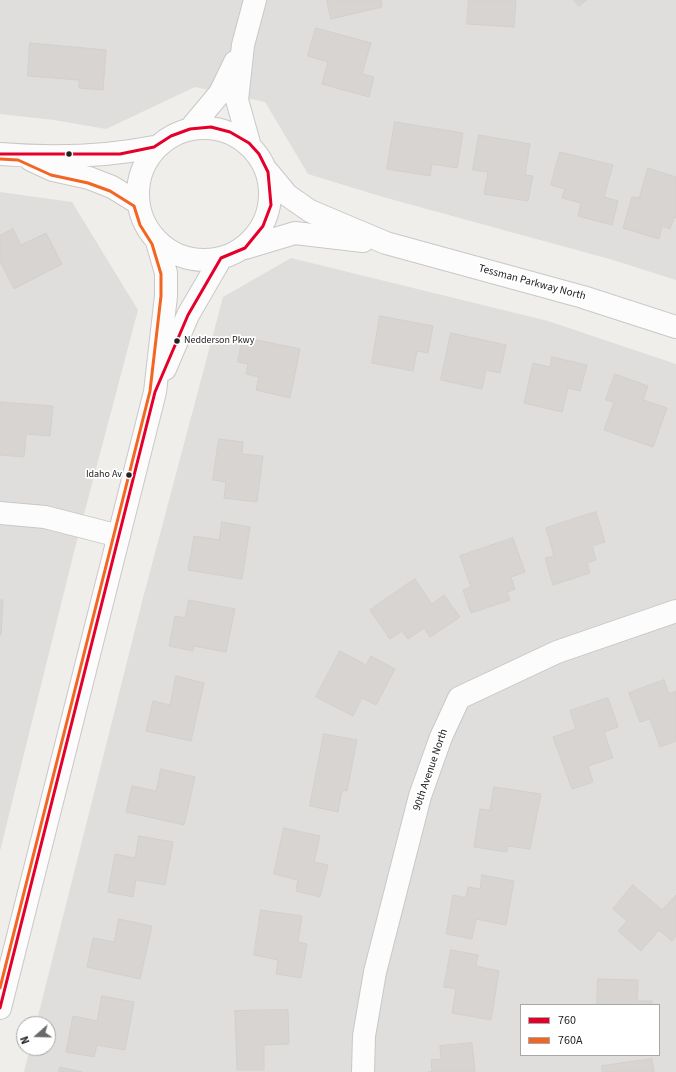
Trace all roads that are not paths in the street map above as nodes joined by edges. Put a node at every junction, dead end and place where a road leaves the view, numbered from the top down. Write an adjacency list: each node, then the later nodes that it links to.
1 (255, 0): 2 (street)
2 (243, 45): 3 (street); 4 (street)
3 (190, 129): 4 (street); 5 (street)
4 (249, 143): 7 (street)
5 (154, 147): 6 (street); 8 (street)
6 (10, 154): 8 (street)
7 (268, 172): 10 (street, Tessman Parkway North); 11 (street)
8 (138, 203): 9 (street)
9 (157, 242): 12 (street); 14 (street)
10 (386, 243): 11 (street, Tessman Parkway North); 13 (street, Tessman Parkway North)
11 (245, 248): 12 (street)
12 (221, 258): 14 (street)
13 (676, 327)
14 (155, 392): 16 (street)
15 (0, 513): 16 (street)
16 (119, 536): 18 (street)
17 (676, 611): 19 (street, 90th Avenue North)
18 (0, 1008)
19 (363, 1072)

